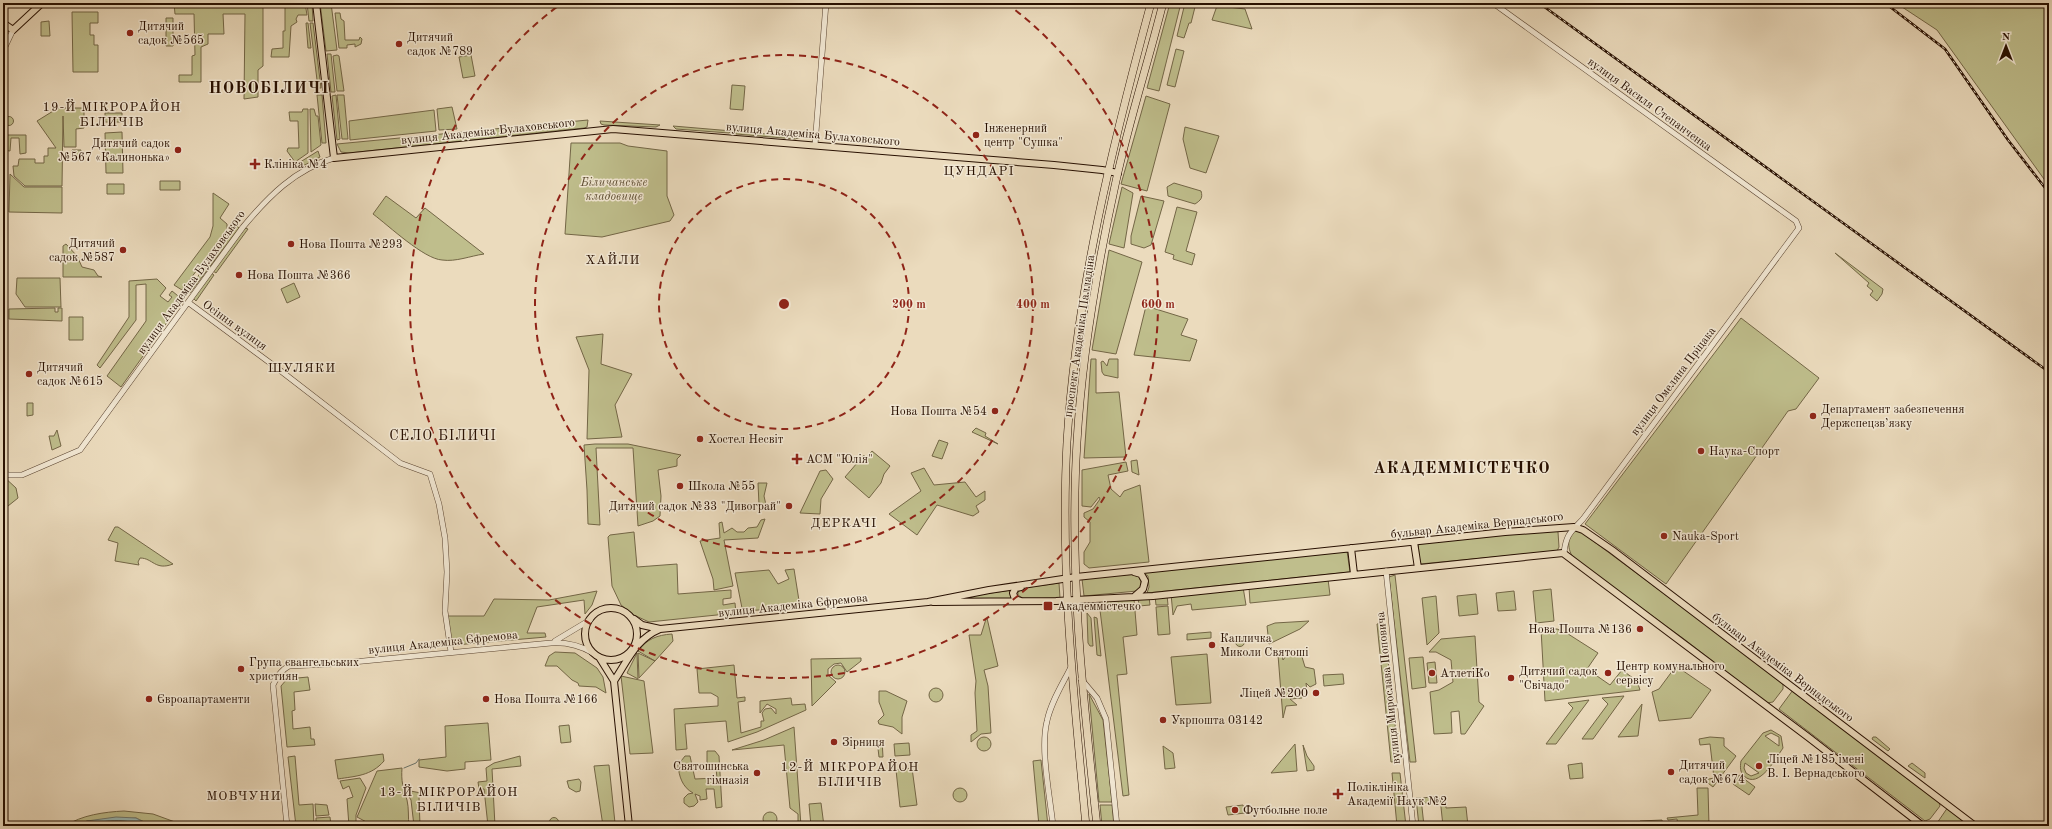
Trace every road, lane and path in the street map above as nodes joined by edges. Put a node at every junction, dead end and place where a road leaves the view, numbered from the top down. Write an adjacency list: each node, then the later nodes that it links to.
1 (42, 3): 8 (main road)
2 (316, 3): 11 (main road)
3 (826, 3): 10 (street)
4 (1151, 3): 12 (highway, проспект Академіка Палладіна)
5 (1162, 3): 13 (highway, проспект Академіка Палладіна)
6 (1494, 3): 14 (street, вулиця Василя Степанченка)
7 (3, 23): 8 (main road)
8 (13, 30): 9 (street)
9 (3, 51)
10 (815, 145): 11 (main road, вулиця Академіка Булаховського); 12 (main road, вулиця Академіка Булаховського)
11 (334, 158): 15 (street, вулиця Академіка Булаховського)
12 (1108, 171): 13 (main road, вулиця Академіка Булаховського); 26 (highway, проспект Академіка Палладіна)
13 (1118, 173): 25 (highway, проспект Академіка Палладіна)
14 (1796, 220): 17 (street, вулиця Омеляна Пріцака)
15 (189, 303): 16 (street, вулиця Академіка Булаховського); 38 (street, Осіння вулиця)
16 (3, 472)
17 (1574, 527): 18 (main road, бульвар Академіка Вернадського); 20 (street, вулиця Омеляна Пріцака); 52 (main road, бульвар Академіка Вернадського)
18 (1414, 542): 19 (main road, бульвар Академіка Вернадського); 21 (main road)
19 (1351, 548): 23 (main road, бульвар Академіка Вернадського); 24 (main road)
20 (1564, 553): 21 (main road); 51 (main road)
21 (1418, 568): 22 (main road)
22 (1386, 571): 24 (main road); 50 (street, вулиця Мирослава Поповича)
23 (1129, 572): 25 (main road, бульвар Академіка Вернадського); 28 (main road)
24 (1354, 574): 28 (main road)
25 (1076, 577): 26 (main road, вулиця Академіка Єфремова); 29 (highway, проспект Академіка Палладіна)
26 (1066, 578): 27 (main road, вулиця Академіка Єфремова); 30 (highway, проспект Академіка Палладіна)
27 (1026, 585): 31 (main road, вулиця Академіка Єфремова); 32 (main road)
28 (1135, 596): 29 (main road)
29 (1076, 600): 30 (main road, вулиця Академіка Єфремова); 42 (highway, проспект Академіка Палладіна)
30 (1066, 601): 32 (main road, вулиця Академіка Єфремова); 41 (highway, проспект Академіка Палладіна)
31 (928, 602): 32 (main road, вулиця Академіка Єфремова); 35 (main road, вулиця Академіка Єфремова)
32 (1022, 602)
33 (632, 619): 34 (main road); 35 (main road, вулиця Академіка Єфремова); 37 (main road)
34 (590, 620): 36 (street, вулиця Академіка Єфремова); 39 (main road)
35 (660, 629): 37 (main road, вулиця Академіка Єфремова)
36 (551, 643): 38 (street, вулиця Академіка Єфремова); 39 (street, вулиця Академіка Єфремова)
37 (632, 650): 40 (main road); 43 (main road)
38 (451, 652): 44 (street, вулиця Академіка Єфремова)
39 (593, 653): 40 (main road)
40 (599, 657): 43 (main road)
41 (1070, 668): 46 (street, проспект Академіка Палладіна); 47 (highway, проспект Академіка Палладіна)
42 (1081, 679): 48 (highway, проспект Академіка Палладіна); 49 (street)
43 (614, 681): 45 (main road)
44 (287, 826)
45 (629, 826)
46 (1053, 826)
47 (1086, 826)
48 (1097, 826)
49 (1117, 826)
50 (1413, 826)
51 (1923, 826)
52 (1975, 826)

